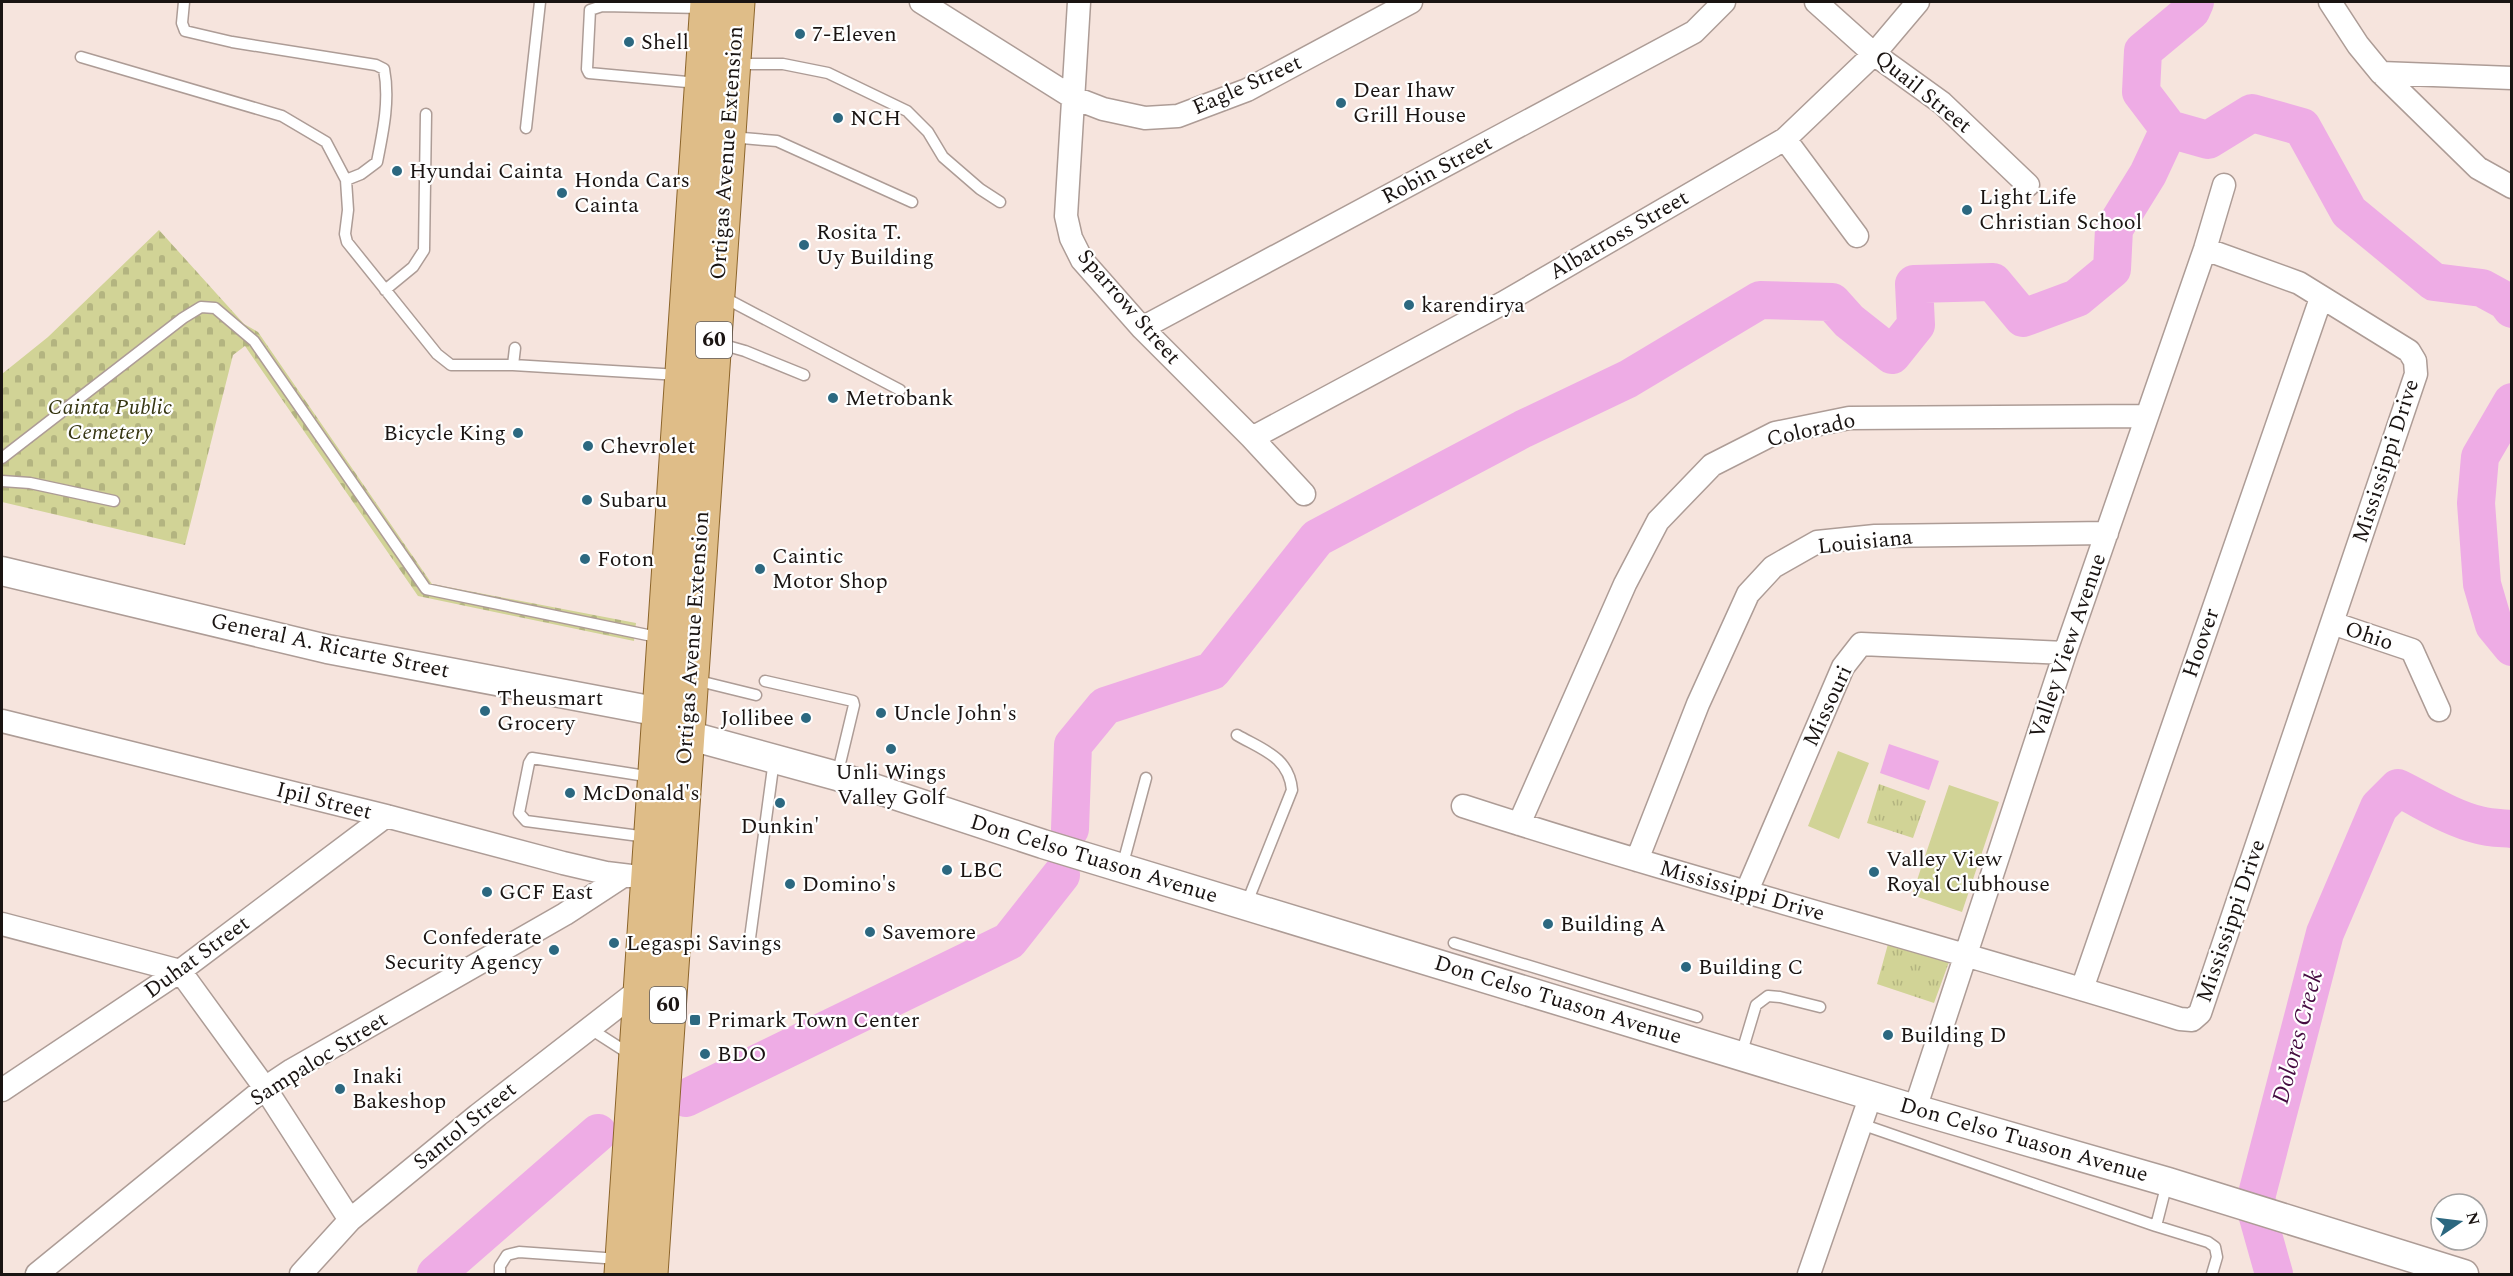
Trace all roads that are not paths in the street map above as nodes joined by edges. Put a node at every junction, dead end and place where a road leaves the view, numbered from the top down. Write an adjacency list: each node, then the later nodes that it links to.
1 (184, 2): 23 (lane)
2 (540, 2): 20 (lane)
3 (738, 2): 14 (main road, Ortigas Avenue Extension / 60)
4 (1080, 2): 18 (street, Sparrow Street)
5 (1411, 2): 18 (street, Eagle Street)
6 (1724, 2): 34 (street, Robin Street)
7 (1816, 2): 12 (street, Quail Street)
8 (1918, 2): 12 (street, Albatross Street)
9 (2330, 2): 15 (street)
10 (707, 5): 17 (main road, Ortigas Avenue Extension / 60); 17 (lane)
11 (932, 5): 18 (street, Eagle Street)
12 (1874, 54): 22 (street, Albatross Street); 24 (street, Quail Street)
13 (81, 57): 23 (lane)
14 (734, 64): 21 (main road, Ortigas Avenue Extension / 60); 28 (lane)
15 (2381, 73): 16 (street); 26 (street)
16 (2511, 78)
17 (702, 84): 21 (main road, Ortigas Avenue Extension / 60)
18 (1072, 97): 34 (street, Sparrow Street)
19 (426, 114): 31 (lane)
20 (526, 128)
21 (713, 135): 27 (lane); 32 (main road, Ortigas Avenue Extension / 60); 38 (main road, Ortigas Avenue Extension / 60)
22 (1785, 139): 29 (street); 42 (street, Albatross Street)
23 (346, 180): 31 (lane)
24 (2028, 185)
25 (2224, 185): 30 (street, Valley View Avenue)
26 (2511, 187)
27 (912, 202)
28 (1000, 202)
29 (1857, 236)
30 (2205, 249): 33 (street, Mississippi Drive); 41 (street, Valley View Avenue)
31 (385, 290): 37 (lane)
32 (717, 294): 35 (main road, Ortigas Avenue Extension / 60); 40 (lane)
33 (2321, 298): 49 (street, Mississippi Drive); 78 (street, Hoover)
34 (1142, 328): 42 (street, Sparrow Street)
35 (714, 342): 39 (lane); 52 (main road, Ortigas Avenue Extension / 60)
36 (515, 348): 37 (lane)
37 (513, 365): 38 (lane)
38 (682, 375): 50 (main road, Ortigas Avenue Extension / 60)
39 (804, 375)
40 (900, 390)
41 (2146, 416): 47 (street, Valley View Avenue); 66 (street, Colorado)
42 (1252, 438): 45 (street, Sparrow Street)
43 (2, 458): 50 (lane)
44 (2, 481): 46 (lane)
45 (1304, 494)
46 (114, 501)
47 (2106, 533): 51 (street, Valley View Avenue); 68 (street, Louisiana)
48 (2, 571): 56 (street, General A. Ricarte Street)
49 (2332, 623): 55 (street, Ohio); 78 (street, Mississippi Drive)
50 (664, 639): 56 (main road, Ortigas Avenue Extension / 60)
51 (2065, 652): 71 (street, Missouri); 76 (street, Valley View Avenue)
52 (690, 678): 54 (lane); 58 (main road, Ortigas Avenue Extension / 60)
53 (765, 681): 61 (lane)
54 (756, 695)
55 (2439, 710)
56 (660, 712): 58 (street, Don Celso Tuason Avenue); 62 (main road, Ortigas Avenue Extension / 60)
57 (2, 721): 65 (street, Ipil Street)
58 (687, 735): 60 (street, Don Celso Tuason Avenue); 98 (main road, Ortigas Avenue Extension / 60)
59 (1237, 735): 72 (lane)
60 (774, 758): 61 (street, Don Celso Tuason Avenue); 74 (lane)
61 (837, 776): 69 (street, Don Celso Tuason Avenue)
62 (655, 778): 67 (main road, Ortigas Avenue Extension / 60); 67 (lane)
63 (1146, 778): 69 (lane)
64 (1463, 806): 66 (street, Mississippi Drive)
65 (386, 816): 70 (street, Ipil Street); 77 (street, Duhat Street)
66 (1520, 824): 68 (street, Mississippi Drive)
67 (650, 838): 70 (main road, Ortigas Avenue Extension / 60)
68 (1637, 860): 71 (street, Mississippi Drive)
69 (1121, 868): 72 (street, Don Celso Tuason Avenue)
70 (635, 876): 79 (main road, Ortigas Avenue Extension / 60); 86 (street, Sampaloc Street)
71 (1746, 892): 76 (street, Mississippi Drive)
72 (1246, 906): 82 (street, Don Celso Tuason Avenue)
73 (2, 924): 77 (street)
74 (750, 938)
75 (1454, 943): 82 (lane)
76 (1966, 956): 78 (street, Mississippi Drive); 89 (street, Valley View Avenue)
77 (180, 971): 86 (street); 87 (street, Duhat Street)
78 (2082, 988)
79 (639, 990): 83 (street, Santol Street); 85 (main road, Ortigas Avenue Extension / 60)
80 (1820, 1007): 84 (lane)
81 (1697, 1017): 82 (lane)
82 (1674, 1023): 84 (street, Don Celso Tuason Avenue)
83 (588, 1028): 85 (lane); 92 (street, Santol Street)
84 (1741, 1056): 88 (street, Don Celso Tuason Avenue)
85 (634, 1058): 94 (main road, Ortigas Avenue Extension / 60)
86 (265, 1088): 92 (street); 95 (street, Sampaloc Street)
87 (2, 1090)
88 (1871, 1095): 89 (street, Don Celso Tuason Avenue); 90 (street)
89 (1915, 1109): 91 (street, Don Celso Tuason Avenue)
90 (1861, 1124): 93 (lane); 99 (street)
91 (2168, 1182): 93 (lane); 101 (street, Don Celso Tuason Avenue)
92 (350, 1220): 96 (street, Santol Street)
93 (2156, 1226): 100 (lane)
94 (621, 1267): 97 (lane)
95 (37, 1275)
96 (302, 1275)
97 (500, 1275)
98 (651, 1275)
99 (1809, 1275)
100 (2212, 1275)
101 (2464, 1275)

